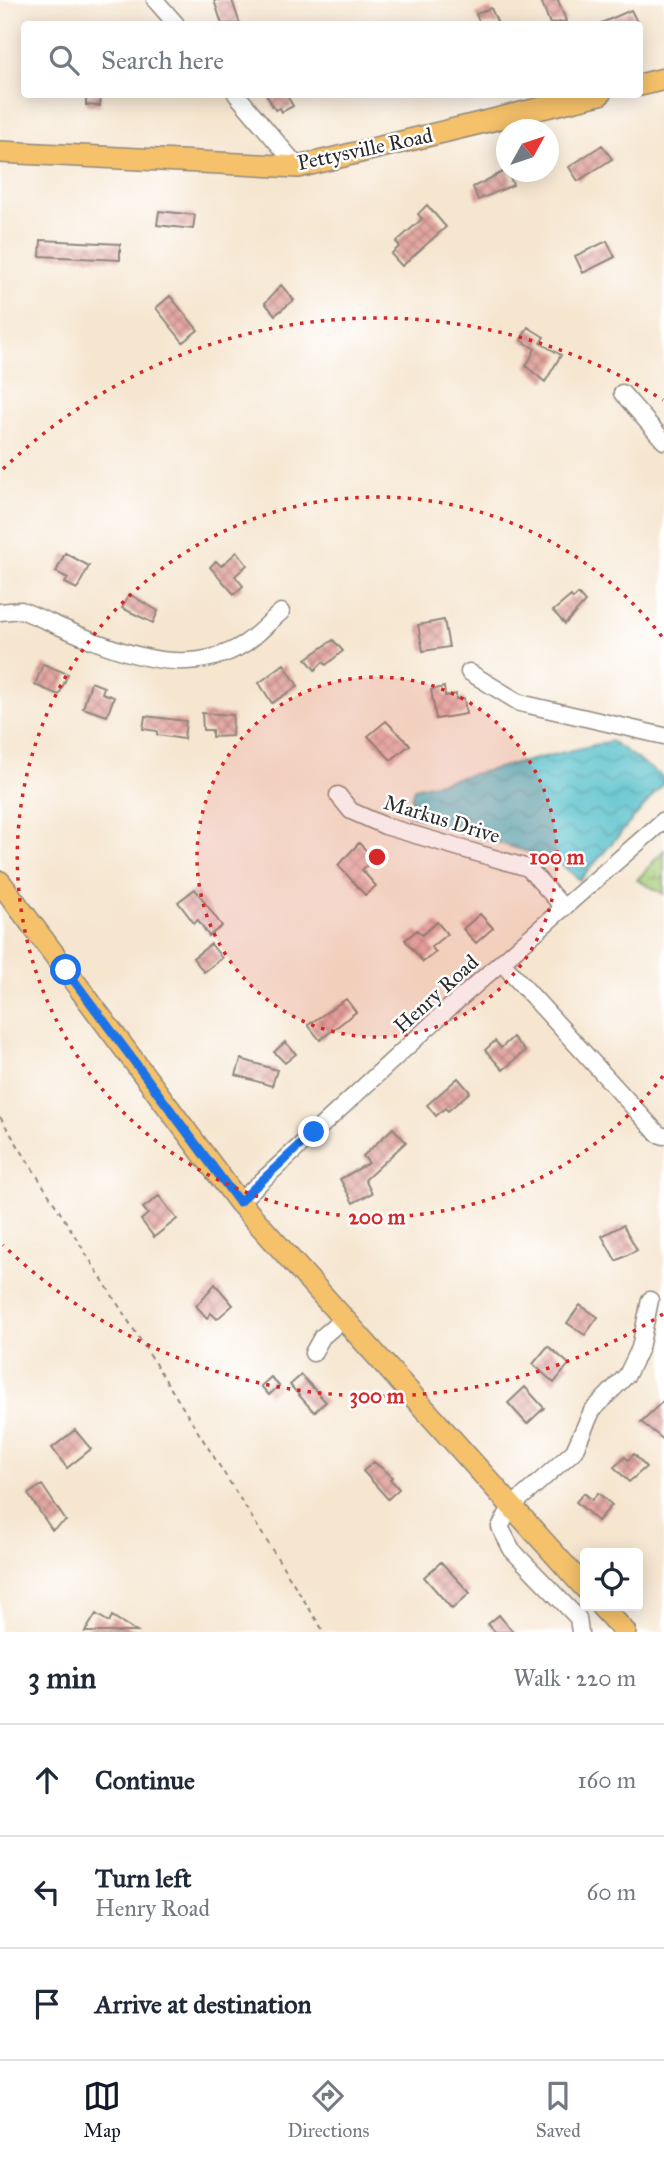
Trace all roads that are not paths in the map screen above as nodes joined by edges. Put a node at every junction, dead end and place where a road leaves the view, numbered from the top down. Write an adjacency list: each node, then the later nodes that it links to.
1 (155, 0): 2 (street)
2 (173, 21)
3 (664, 79): 4 (main road)
4 (643, 84)
5 (239, 98): 8 (street)
6 (583, 98): 8 (main road, Pettysville Road)
7 (0, 152): 8 (main road, Pettysville Road)
8 (298, 167)
9 (622, 393): 10 (street)
10 (664, 441)
11 (0, 612): 12 (street)
12 (281, 612)
13 (469, 672): 14 (street)
14 (664, 736)
15 (338, 795): 18 (street, Markus Drive)
16 (664, 820): 18 (street, Henry Road)
17 (0, 882): 21 (main road)
18 (564, 908): 19 (street, Henry Road)
19 (502, 963): 20 (street); 21 (street, Henry Road)
20 (664, 1136)
21 (239, 1202): 23 (main road)
22 (650, 1300): 25 (street)
23 (342, 1320): 24 (street); 25 (main road)
24 (313, 1353)
25 (511, 1507): 26 (main road); 28 (street)
26 (580, 1583)
27 (606, 1611): 29 (main road)
28 (580, 1632)
29 (625, 1632)

